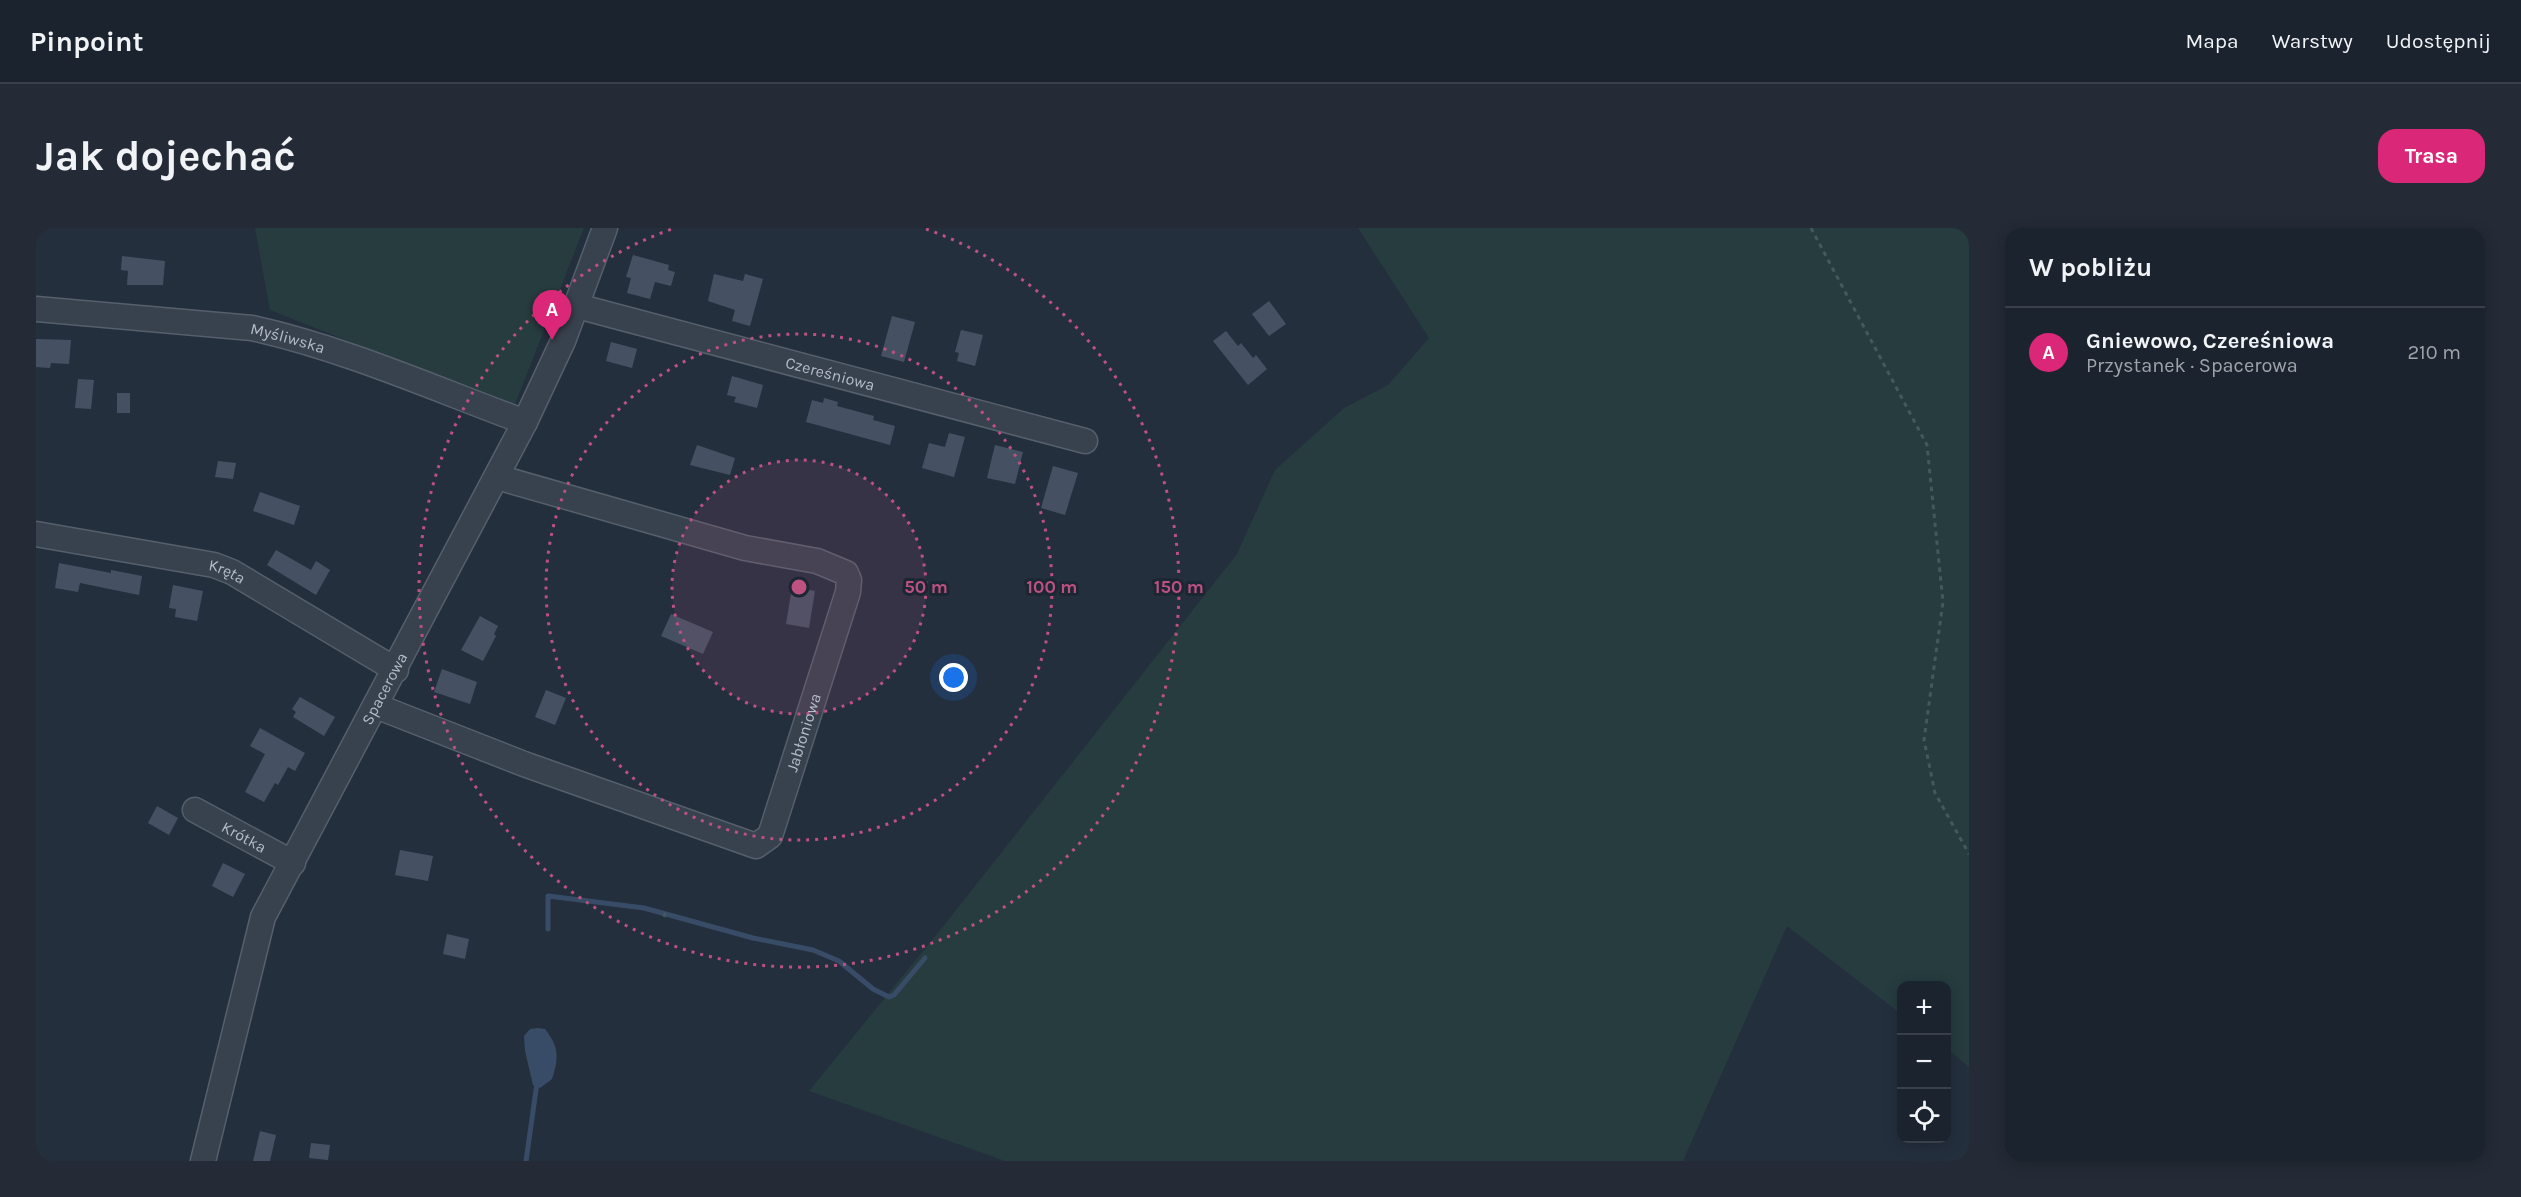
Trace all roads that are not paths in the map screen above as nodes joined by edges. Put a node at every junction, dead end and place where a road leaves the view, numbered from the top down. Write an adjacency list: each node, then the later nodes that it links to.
1 (605, 228): 2 (street, Spacerowa)
2 (577, 306): 4 (street, Spacerowa); 5 (street, Czereśniowa)
3 (36, 309): 4 (street, Myśliwska)
4 (525, 422): 6 (street, Spacerowa)
5 (1085, 441)
6 (497, 477): 8 (street, Spacerowa); 9 (street, Jabłoniowa)
7 (36, 534): 8 (street, Kręta)
8 (396, 670): 9 (street, Spacerowa)
9 (376, 706): 11 (street, Spacerowa)
10 (195, 810): 11 (street, Krótka)
11 (293, 863): 12 (street, Spacerowa)
12 (202, 1161)

